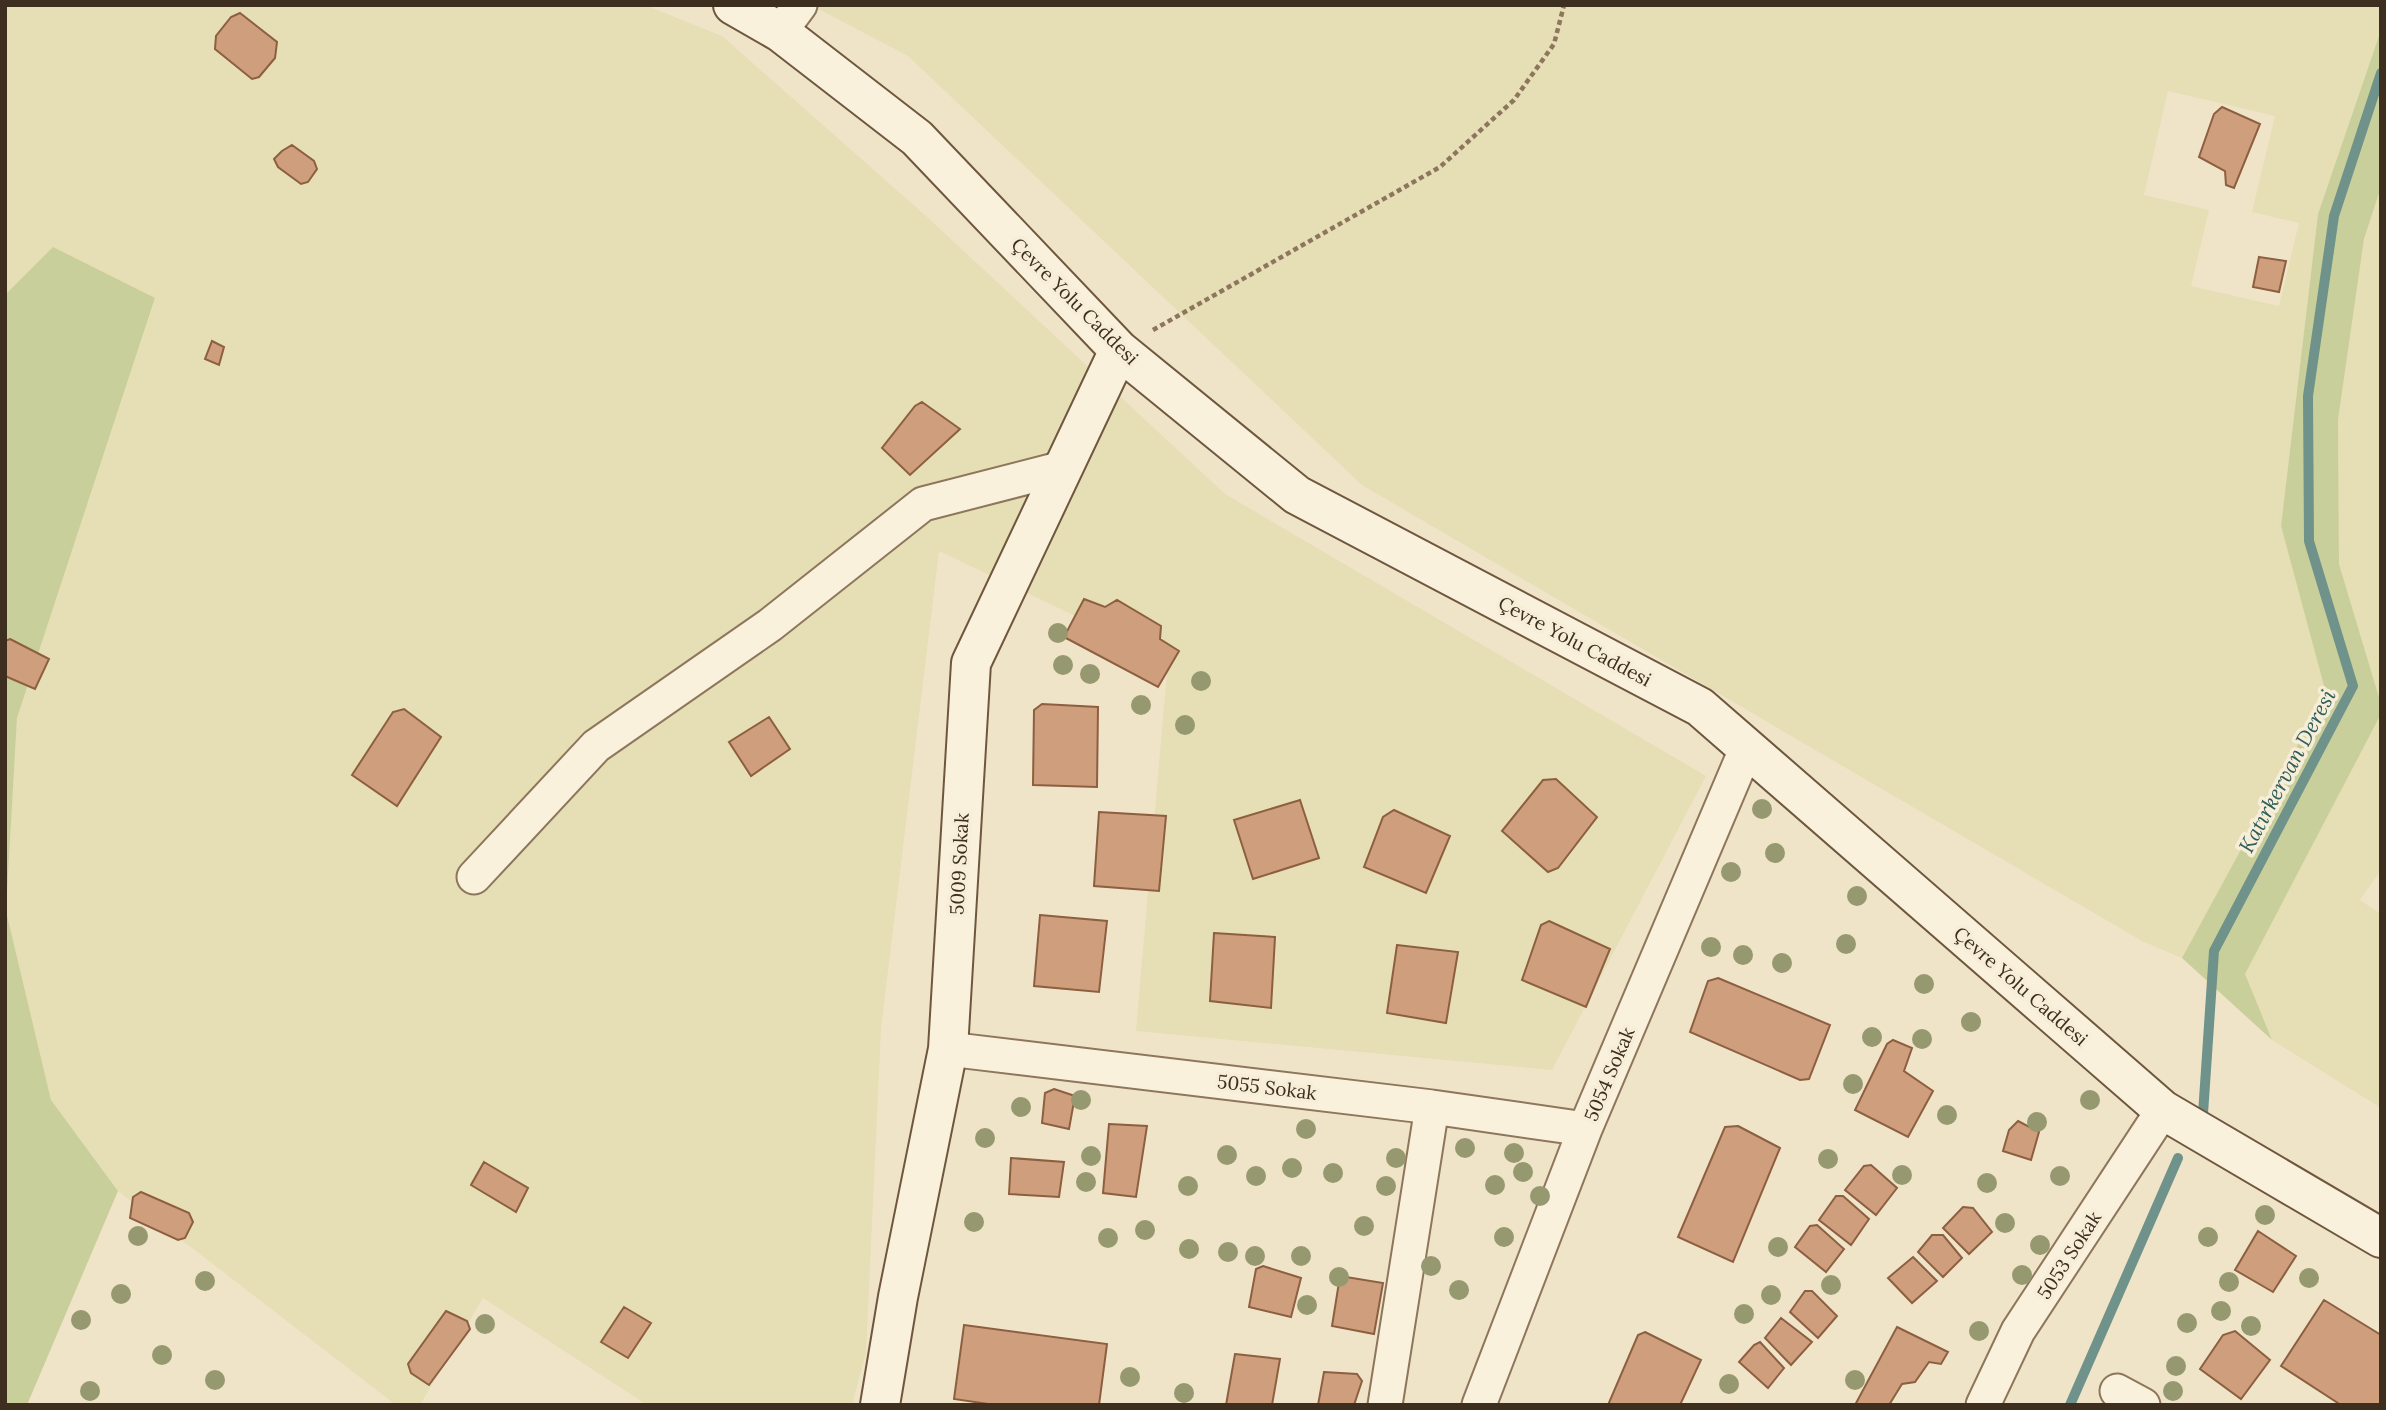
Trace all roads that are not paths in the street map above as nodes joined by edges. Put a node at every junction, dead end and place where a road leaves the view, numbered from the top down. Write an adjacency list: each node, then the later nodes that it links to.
1 (733, 5): 2 (main road, Çevre Yolu Caddesi)
2 (790, 19): 3 (main road, Çevre Yolu Caddesi)
3 (1119, 350): 4 (main road, 5009 Sokak); 5 (main road, Çevre Yolu Caddesi)
4 (1063, 468): 6 (street); 7 (main road, 5009 Sokak)
5 (1747, 747): 9 (main road, Çevre Yolu Caddesi); 10 (street, 5054 Sokak)
6 (474, 877)
7 (948, 1049): 8 (street, 5055 Sokak); 12 (main road, 5009 Sokak)
8 (1432, 1107): 10 (street, 5055 Sokak); 13 (street)
9 (2163, 1110): 11 (main road, Çevre Yolu Caddesi); 15 (street, 5053 Sokak)
10 (1585, 1129): 14 (street, 5054 Sokak)
11 (2381, 1238)
12 (880, 1405)
13 (1385, 1405)
14 (1479, 1405)
15 (1983, 1405)

